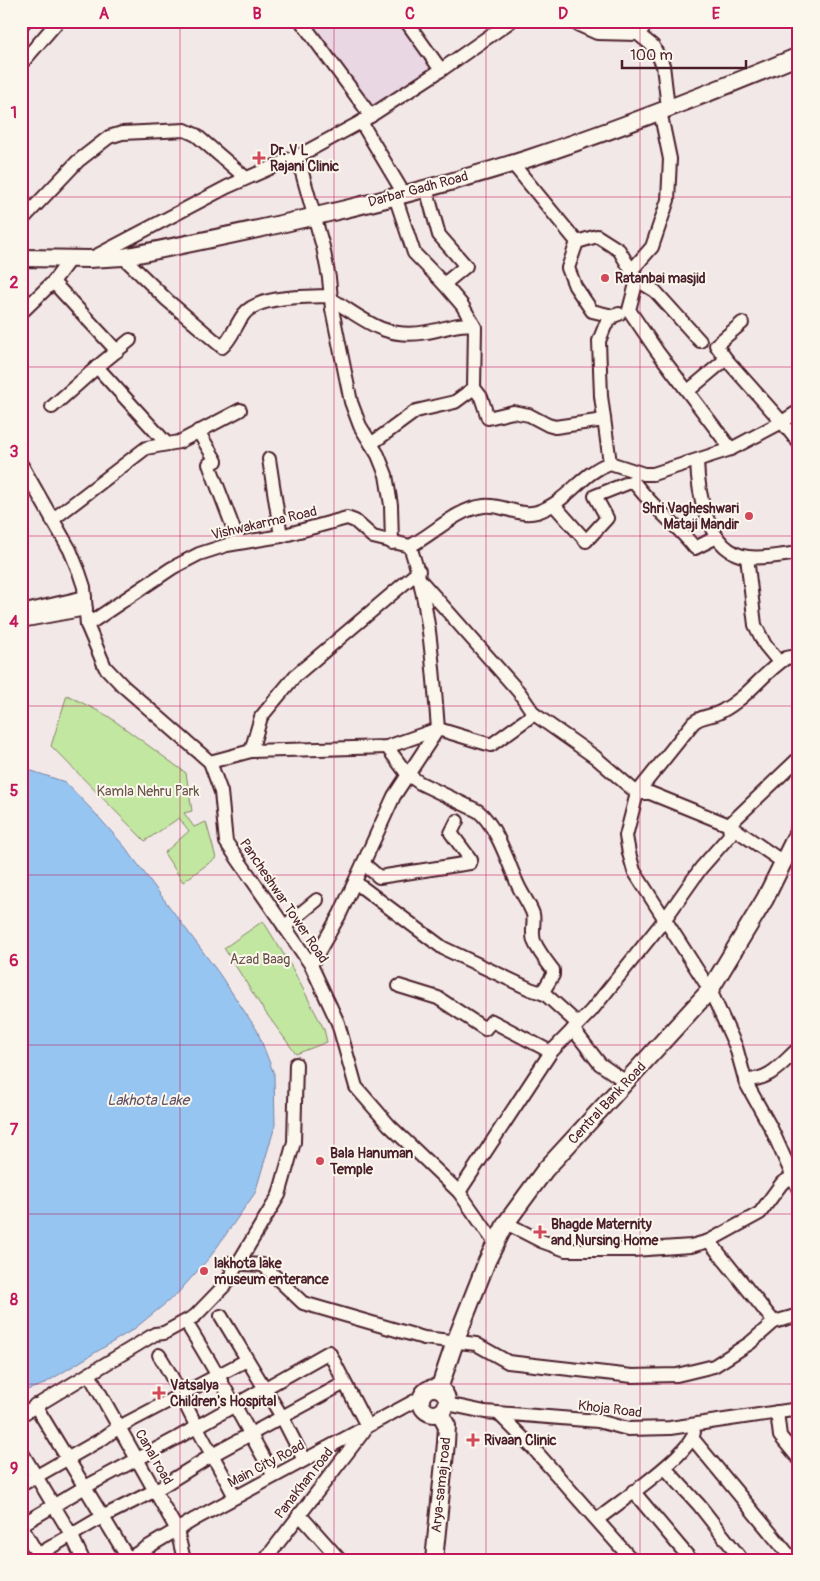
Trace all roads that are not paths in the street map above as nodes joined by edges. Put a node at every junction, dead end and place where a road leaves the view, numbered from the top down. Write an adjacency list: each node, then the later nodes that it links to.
1 (25, 21): 8 (street)
2 (58, 21): 11 (street)
3 (301, 21): 14 (street)
4 (406, 21): 12 (street)
5 (511, 21): 12 (street)
6 (570, 21): 9 (street)
7 (649, 21): 9 (street)
8 (21, 26)
9 (638, 34): 13 (street)
10 (799, 56): 13 (main road, Darbar Gadh Road)
11 (21, 64)
12 (441, 70): 14 (street)
13 (664, 109): 16 (main road, Darbar Gadh Road); 27 (street)
14 (366, 119): 15 (street); 19 (street)
15 (297, 155): 17 (street); 20 (street)
16 (512, 163): 18 (main road, Darbar Gadh Road); 22 (street)
17 (246, 178): 21 (street); 26 (street)
18 (426, 188): 19 (main road, Darbar Gadh Road); 29 (street)
19 (400, 195): 20 (main road, Darbar Gadh Road); 29 (street)
20 (313, 215): 23 (main road, Darbar Gadh Road); 30 (street)
21 (21, 221)
22 (577, 242): 27 (street); 33 (street)
23 (123, 257): 26 (main road, Darbar Gadh Road); 30 (street)
24 (21, 258): 25 (main road, Darbar Gadh Road)
25 (70, 259): 26 (main road, Darbar Gadh Road); 28 (street)
26 (89, 259)
27 (634, 276): 31 (street); 37 (street)
28 (53, 282): 32 (street); 38 (street)
29 (444, 284): 35 (street)
30 (331, 297): 35 (street); 51 (street)
31 (629, 310): 33 (street); 42 (street)
32 (21, 313)
33 (614, 316): 46 (street)
34 (742, 323): 39 (street)
35 (473, 325): 41 (street)
36 (130, 340): 38 (street)
37 (700, 341)
38 (117, 351): 40 (street)
39 (726, 359): 42 (street); 47 (street)
40 (97, 367): 43 (street); 50 (street)
41 (474, 388): 46 (street); 51 (street)
42 (688, 391): 52 (street)
43 (52, 407)
44 (240, 410): 48 (street)
45 (799, 411): 47 (street)
46 (604, 420): 55 (street)
47 (782, 422): 49 (street); 52 (street)
48 (198, 431): 50 (street); 61 (street)
49 (799, 443)
50 (167, 444): 58 (street)
51 (371, 444): 62 (street)
52 (732, 449): 54 (street)
53 (269, 459): 59 (street)
54 (697, 461): 55 (street); 60 (street)
55 (610, 463): 57 (street)
56 (21, 464): 58 (street, Pancheshwar Tower Road)
57 (554, 505): 60 (street); 63 (street)
58 (52, 520): 67 (street, Pancheshwar Tower Road)
59 (281, 536): 61 (street, Vishwakarma Road); 62 (street, Vishwakarma Road)
60 (717, 536): 65 (street)
61 (239, 543): 70 (street, Vishwakarma Road)
62 (392, 543): 63 (street, Vishwakarma Road)
63 (410, 546): 66 (street)
64 (799, 552): 65 (street)
65 (747, 557): 71 (street)
66 (419, 576): 73 (street); 74 (street); 76 (street)
67 (85, 603): 68 (street); 69 (street); 70 (street, Pancheshwar Tower Road)
68 (21, 612)
69 (21, 621)
70 (87, 625): 78 (street, Pancheshwar Tower Road)
71 (780, 662): 72 (street); 80 (street)
72 (799, 662)
73 (534, 714): 74 (street); 80 (street)
74 (438, 729): 75 (street); 79 (street)
75 (387, 747): 76 (street); 79 (street)
76 (251, 751): 78 (street)
77 (799, 758): 82 (street)
78 (210, 762): 89 (street, Pancheshwar Tower Road)
79 (407, 774): 85 (street); 93 (street)
80 (637, 794): 82 (street); 88 (street)
81 (457, 821): 85 (street)
82 (729, 825): 84 (street); 88 (street)
83 (799, 830): 84 (main road, Central Bank Road)
84 (783, 862): 92 (main road, Central Bank Road)
85 (364, 864): 86 (street)
86 (355, 882): 90 (street); 93 (street)
87 (317, 900): 89 (street)
88 (665, 919): 92 (street); 94 (street)
89 (284, 927): 90 (street, Pancheshwar Tower Road)
90 (311, 965): 102 (street, Pancheshwar Tower Road)
91 (399, 986): 96 (street)
92 (710, 990): 98 (street); 99 (main road, Central Bank Road)
93 (542, 993): 94 (street)
94 (576, 1027): 96 (street); 99 (street)
95 (799, 1048): 98 (street)
96 (551, 1052): 102 (street)
97 (296, 1064): 106 (street)
98 (745, 1080): 100 (street)
99 (626, 1082): 103 (main road, Central Bank Road)
100 (796, 1175): 101 (street); 104 (street)
101 (799, 1190)
102 (459, 1192): 105 (street, Pancheshwar Tower Road)
103 (506, 1223): 104 (street); 105 (main road, Central Bank Road)
104 (710, 1241): 109 (street)
105 (495, 1243): 112 (main road, Central Bank Road)
106 (234, 1263): 112 (street); 115 (street)
107 (799, 1315): 109 (street)
108 (221, 1316): 114 (street)
109 (774, 1322): 112 (street)
110 (164, 1324): 115 (street)
111 (190, 1330): 116 (street)
112 (455, 1342): 119 (main road, Central Bank Road)
113 (159, 1355): 120 (street)
114 (248, 1360): 116 (street); 118 (street)
115 (89, 1374): 122 (street); 132 (street, Canal road)
116 (218, 1374): 120 (street); 123 (street)
117 (339, 1386): 130 (street)
118 (265, 1389): 123 (street); 130 (street); 133 (street)
119 (439, 1389): 121 (main road); 124 (main road)
120 (181, 1395): 132 (street); 134 (street)
121 (422, 1398): 124 (main road); 133 (street, Main City Road)
122 (35, 1406): 126 (street); 129 (street); 139 (street)
123 (233, 1407): 134 (street); 135 (street)
124 (443, 1409): 128 (street, Khoja Road); 164 (main road, Arya-samaj road)
125 (799, 1409): 127 (street, Khoja Road)
126 (21, 1411)
127 (777, 1412): 131 (street, Khoja Road); 141 (street)
128 (499, 1414): 131 (street, Khoja Road); 154 (street)
129 (21, 1415)
130 (282, 1417): 135 (street); 142 (street)
131 (695, 1425): 136 (street)
132 (119, 1426): 139 (street); 140 (street, Canal road)
133 (367, 1426): 142 (street, Main City Road); 152 (street, PanaKhan road)
134 (196, 1427): 138 (street); 140 (street)
135 (250, 1435): 138 (street); 145 (street)
136 (693, 1439): 143 (street); 168 (street)
137 (21, 1451): 144 (street)
138 (214, 1454): 148 (street); 150 (street)
139 (68, 1459): 144 (street); 147 (street)
140 (138, 1459): 147 (street); 148 (street, Canal road)
141 (799, 1459)
142 (304, 1460): 145 (street, Main City Road)
143 (665, 1468): 149 (street); 167 (street)
144 (36, 1476): 146 (street); 151 (street)
145 (274, 1476): 150 (street, Main City Road)
146 (21, 1485)
147 (85, 1487): 151 (street); 153 (street)
148 (156, 1490): 153 (street); 156 (street, Canal road)
149 (633, 1490): 154 (street); 166 (street)
150 (235, 1497): 156 (street, Main City Road)
151 (53, 1506): 155 (street); 157 (street)
152 (300, 1514): 159 (street, PanaKhan road); 163 (street)
153 (102, 1518): 157 (street); 160 (street)
154 (598, 1519): 165 (street)
155 (21, 1526): 158 (street)
156 (177, 1530): 160 (street, Main City Road); 162 (street, Canal road)
157 (72, 1536): 158 (street); 161 (street)
158 (36, 1558)
159 (268, 1558)
160 (128, 1559)
161 (83, 1560)
162 (184, 1560)
163 (340, 1560)
164 (434, 1560)
165 (632, 1560)
166 (691, 1560)
167 (742, 1560)
168 (793, 1560)

